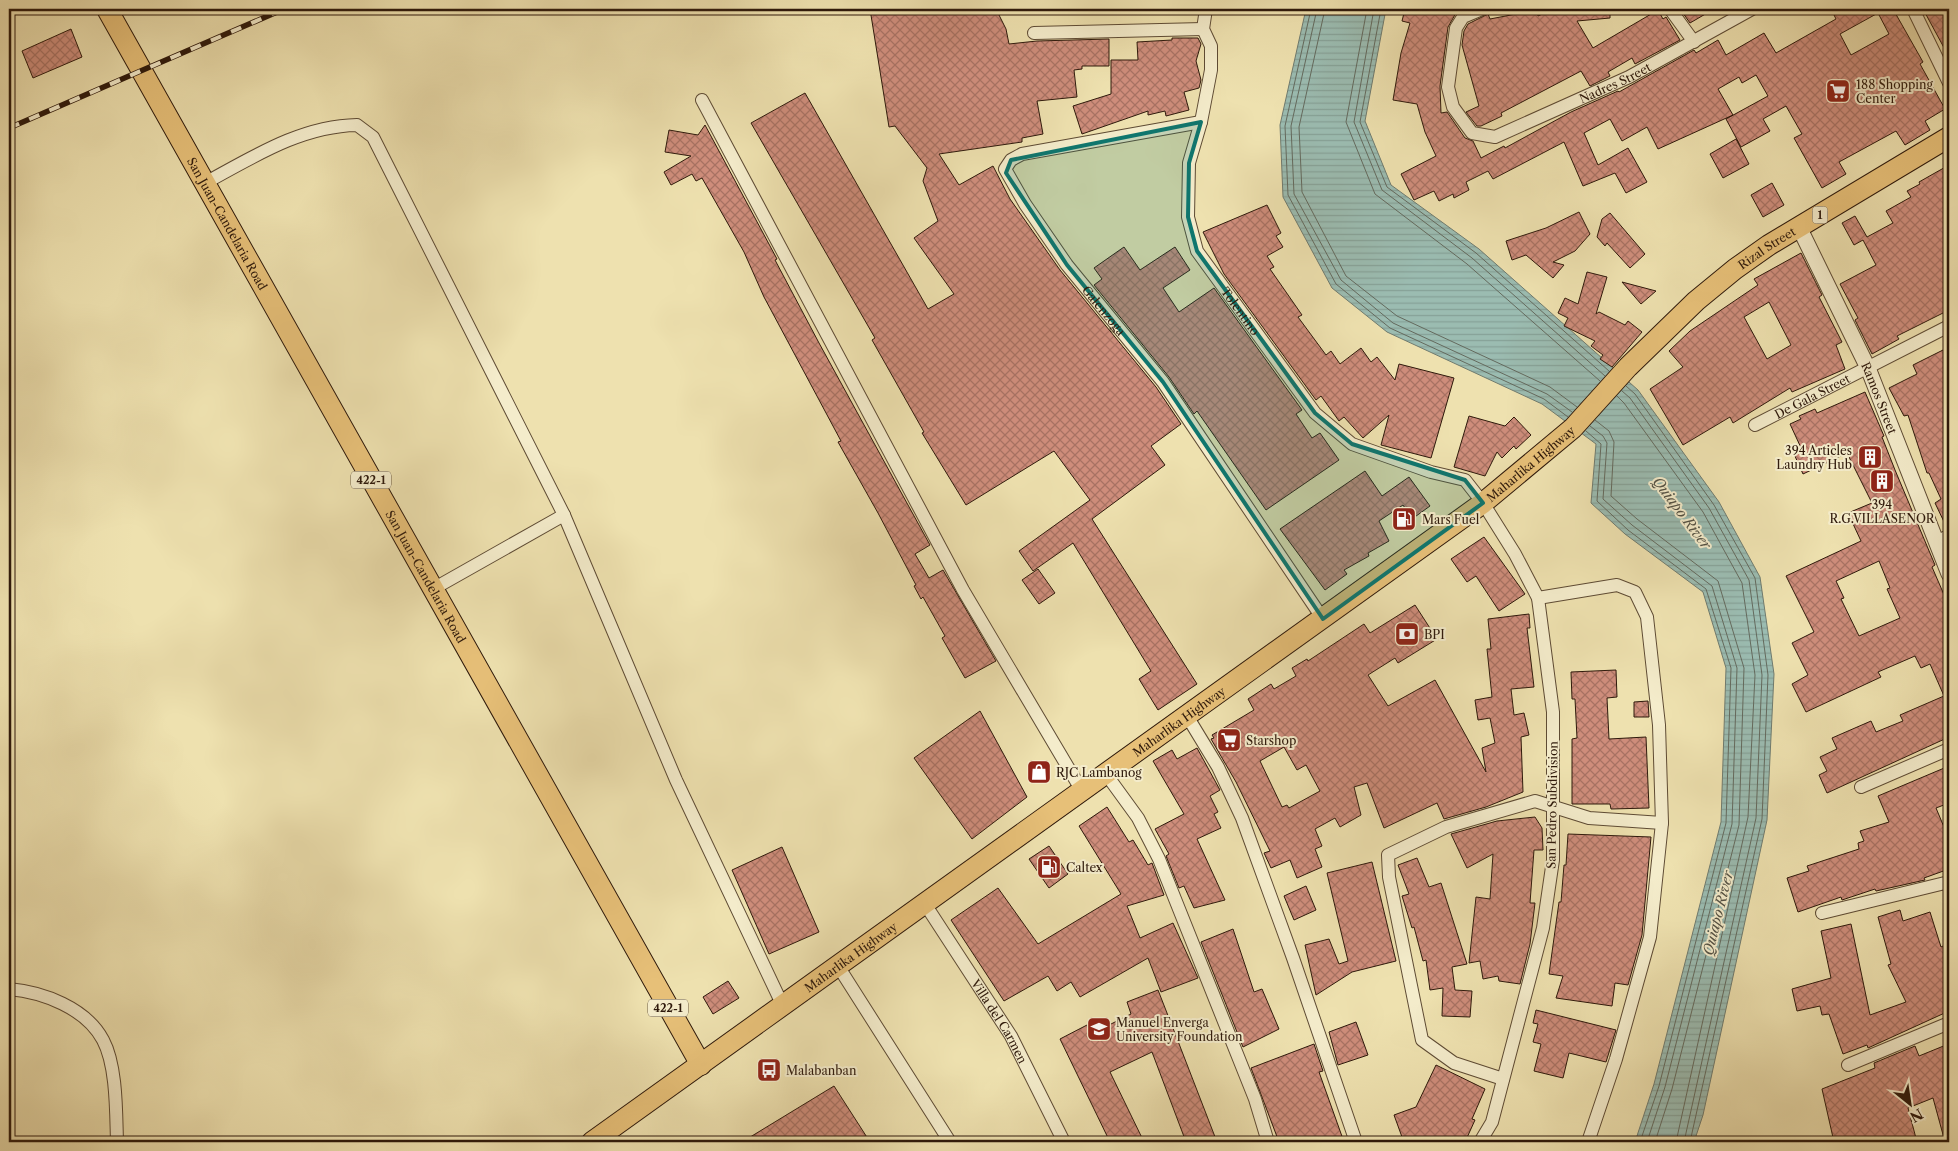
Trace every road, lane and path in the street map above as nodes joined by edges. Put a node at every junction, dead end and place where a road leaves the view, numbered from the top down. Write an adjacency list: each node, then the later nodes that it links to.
1 (107, 9): 14 (main road, San Juan-Candelaria Road / 422-1)
2 (1206, 9): 7 (street, Tolentino)
3 (1482, 9): 9 (street, Nadres Street)
4 (1670, 9): 9 (street)
5 (1752, 9): 9 (street, Nadres Street)
6 (1913, 9): 10 (street)
7 (1203, 29): 8 (street); 12 (street, Tolentino)
8 (1034, 33)
9 (1694, 42)
10 (1949, 83)
11 (702, 100): 31 (street)
12 (1201, 122): 20 (street, Tolentino); 26 (street, Galenzoga)
13 (1949, 136): 15 (main road, Rizal Street / 1)
14 (205, 183): 21 (street); 24 (main road, San Juan-Candelaria Road / 422-1)
15 (1799, 227): 17 (main road, Rizal Street / 1); 18 (street, Ramos Street)
16 (1949, 326): 18 (street, De Gala Street)
17 (1628, 367): 20 (main road, Maharlika Highway / 1)
18 (1868, 368): 19 (street, De Gala Street); 22 (street, Ramos Street)
19 (1755, 425)
20 (1483, 503): 25 (street, San Pedro Subdivision); 26 (main road, Maharlika Highway / 1)
21 (564, 514): 24 (street); 39 (street)
22 (1943, 539): 23 (street, Ramos Street)
23 (1949, 574)
24 (433, 589): 41 (main road, San Juan-Candelaria Road / 422-1)
25 (1538, 598): 32 (street, San Pedro Subdivision); 33 (street)
26 (1323, 619): 27 (main road, Maharlika Highway / 1)
27 (1186, 716): 29 (main road, Maharlika Highway / 1); 49 (street)
28 (1949, 749): 30 (street)
29 (1106, 774): 31 (main road, Maharlika Highway / 1); 48 (street)
30 (1861, 787)
31 (1082, 791): 35 (main road, Maharlika Highway / 1)
32 (1555, 809): 33 (street); 43 (street, San Pedro Subdivision); 43 (street)
33 (1662, 823): 51 (street)
34 (1949, 882): 36 (street)
35 (925, 904): 37 (main road, Maharlika Highway / 1); 47 (street, Villa del Carmen)
36 (1822, 913)
37 (838, 966): 39 (main road, Maharlika Highway / 1); 46 (street)
38 (9, 989): 44 (street)
39 (783, 1006): 41 (main road, Maharlika Highway / 1)
40 (1949, 1023): 42 (street)
41 (701, 1065): 45 (main road, Maharlika Highway / 1)
42 (1848, 1065)
43 (1503, 1079): 50 (street, San Pedro Subdivision)
44 (117, 1142)
45 (592, 1142)
46 (950, 1142)
47 (1064, 1142)
48 (1268, 1142)
49 (1356, 1142)
50 (1480, 1142)
51 (1588, 1142)

